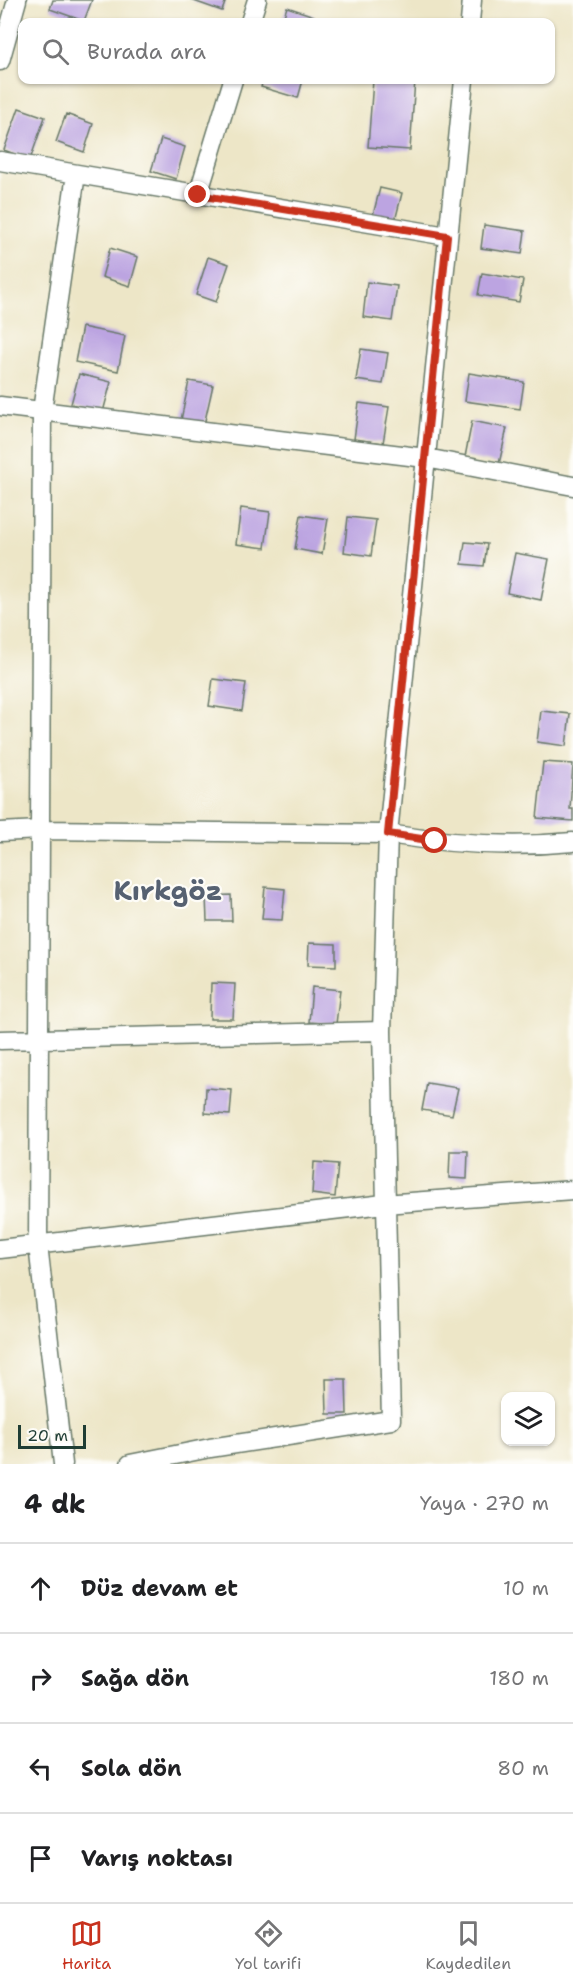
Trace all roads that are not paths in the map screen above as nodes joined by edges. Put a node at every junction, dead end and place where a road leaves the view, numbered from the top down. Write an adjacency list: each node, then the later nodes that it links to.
1 (17, 0): 6 (street)
2 (257, 0): 4 (street)
3 (472, 0): 5 (street)
4 (251, 18)
5 (470, 18)
6 (0, 61)
7 (232, 84): 11 (street)
8 (464, 84): 12 (street)
9 (0, 161): 10 (street)
10 (76, 174): 11 (street); 14 (street)
11 (198, 195): 12 (street)
12 (447, 236): 15 (street)
13 (0, 406): 14 (street)
14 (42, 411): 15 (street); 17 (street)
15 (426, 458): 16 (street); 19 (street)
16 (573, 486)
17 (40, 830): 18 (street); 19 (street); 22 (street)
18 (0, 832)
19 (388, 834): 20 (street); 21 (street)
20 (573, 842)
21 (382, 1030): 22 (street); 25 (street)
22 (39, 1038): 23 (street); 26 (street)
23 (0, 1040)
24 (573, 1190): 25 (street)
25 (384, 1204): 26 (street); 29 (street)
26 (38, 1245): 27 (street); 28 (street)
27 (0, 1249)
28 (63, 1464)
29 (130, 1464)

